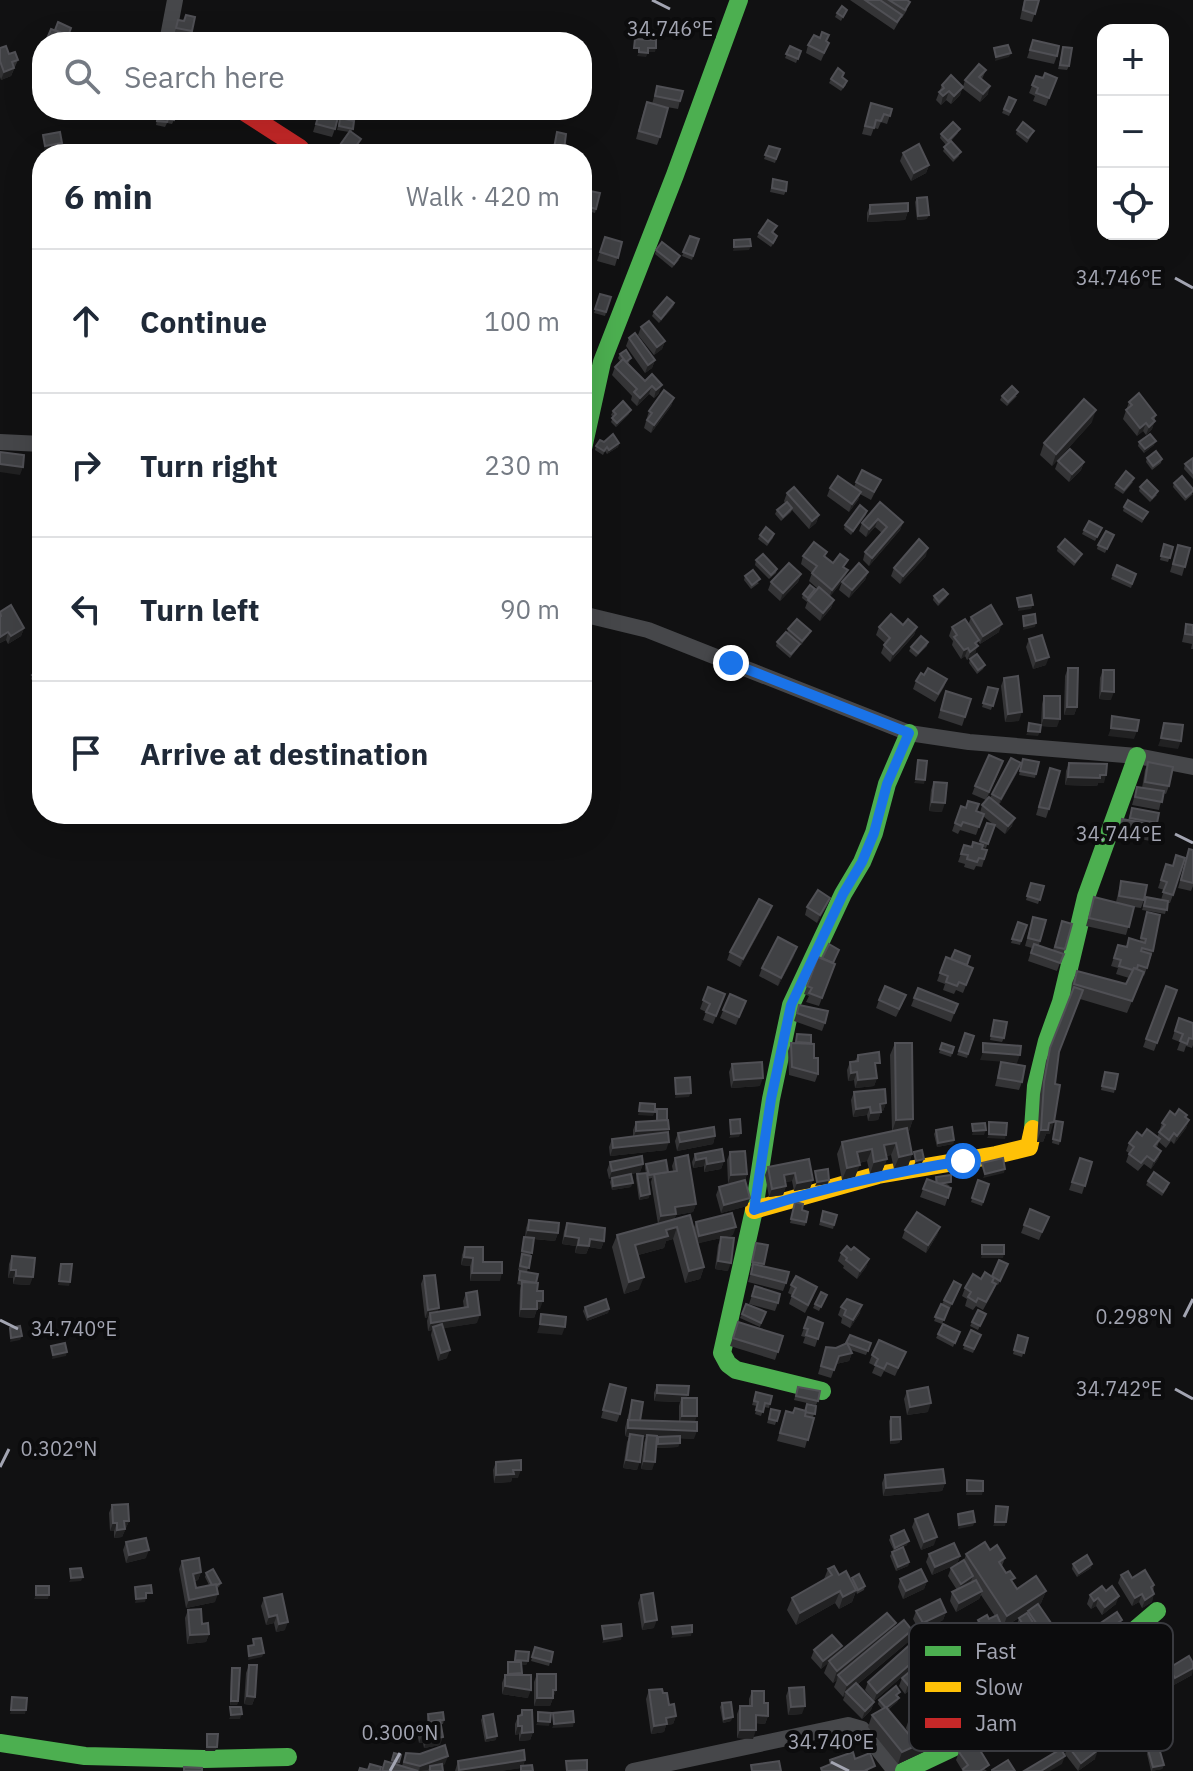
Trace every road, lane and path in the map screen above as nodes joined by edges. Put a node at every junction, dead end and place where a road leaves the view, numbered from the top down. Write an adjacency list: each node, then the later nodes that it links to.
1 (175, 0): 3 (street)
2 (739, 0): 6 (street)
3 (169, 32)
4 (257, 120): 5 (street)
5 (294, 144)
6 (592, 408)
7 (0, 442): 8 (street)
8 (32, 444)
9 (592, 616): 10 (street)
10 (909, 733): 11 (street); 13 (street)
11 (1137, 756): 12 (street); 13 (street)
12 (1193, 767)
13 (754, 1210): 14 (street)
14 (822, 1391)
15 (1157, 1611): 16 (street)
16 (1143, 1623)
17 (0, 1743): 19 (street)
18 (946, 1751): 22 (street)
19 (288, 1757)
20 (633, 1771): 21 (street)
21 (895, 1771)
22 (904, 1771)

